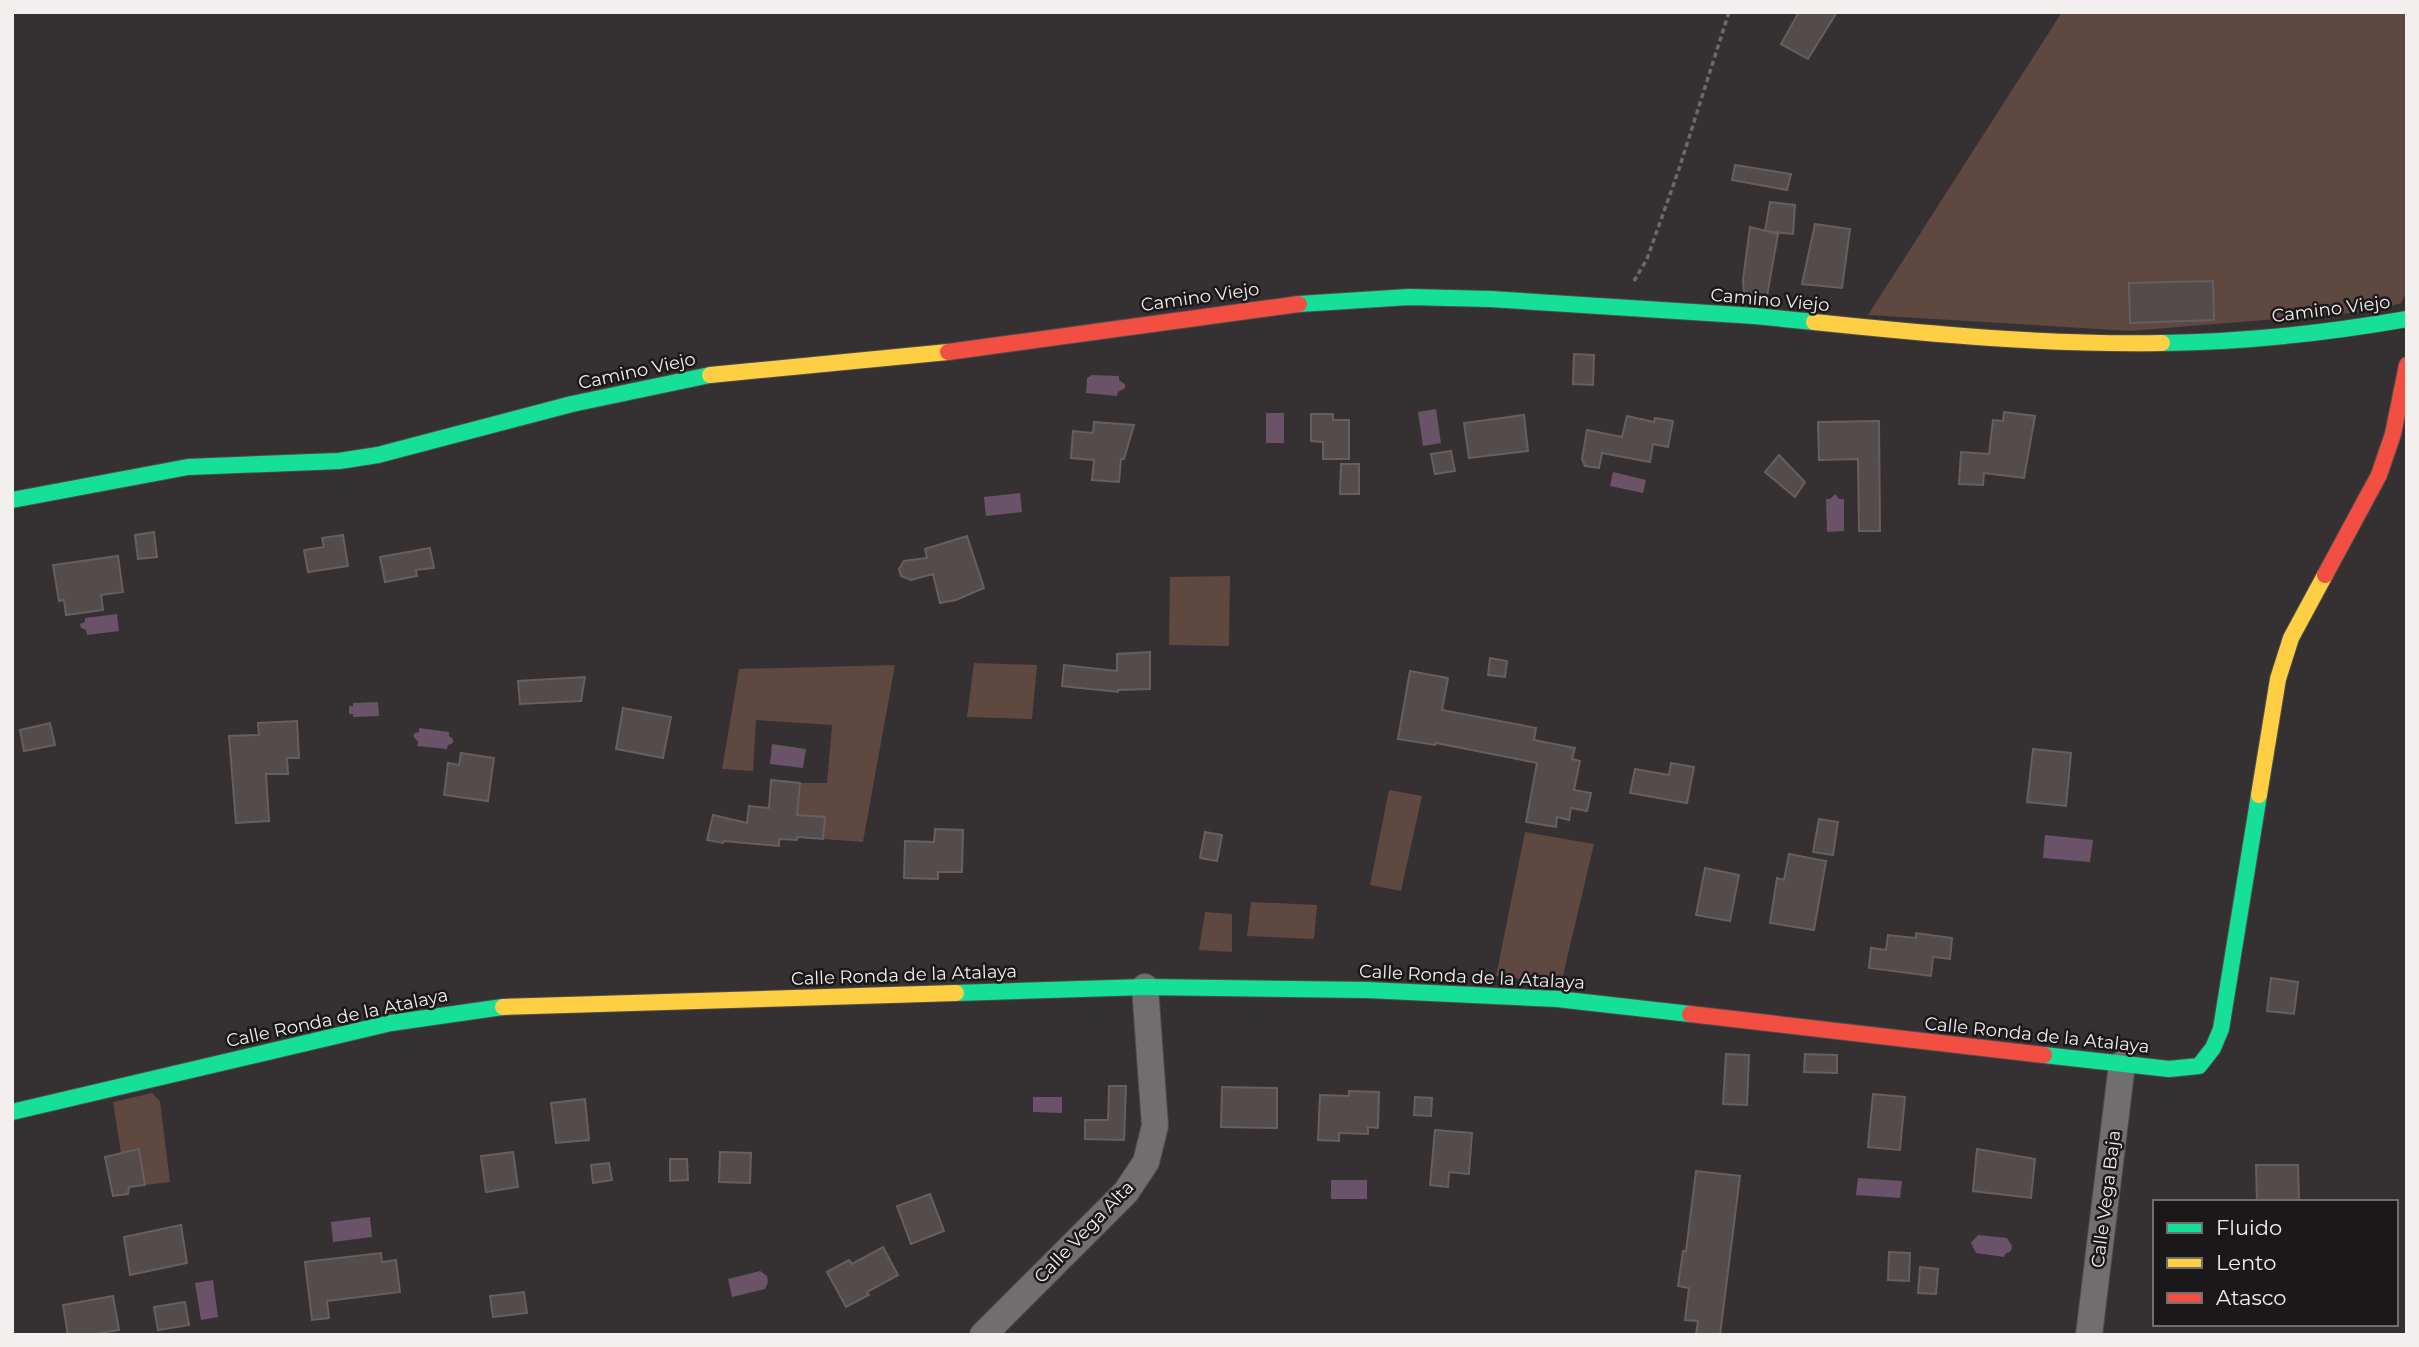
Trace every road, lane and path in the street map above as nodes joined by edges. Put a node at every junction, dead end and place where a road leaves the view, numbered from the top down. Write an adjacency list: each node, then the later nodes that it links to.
1 (1729, 12): 2 (path)
2 (1620, 308): 3 (street, Camino Viejo); 5 (street, Camino Viejo)
3 (2407, 319)
4 (2407, 365): 7 (street, Calle Ronda de la Atalaya)
5 (12, 500)
6 (1145, 987): 7 (street, Calle Ronda de la Atalaya); 8 (street, Calle Ronda de la Atalaya); 9 (street, Calle Vega Alta)
7 (2122, 1064): 10 (street, Calle Vega Baja)
8 (12, 1112)
9 (983, 1335)
10 (2089, 1335)

